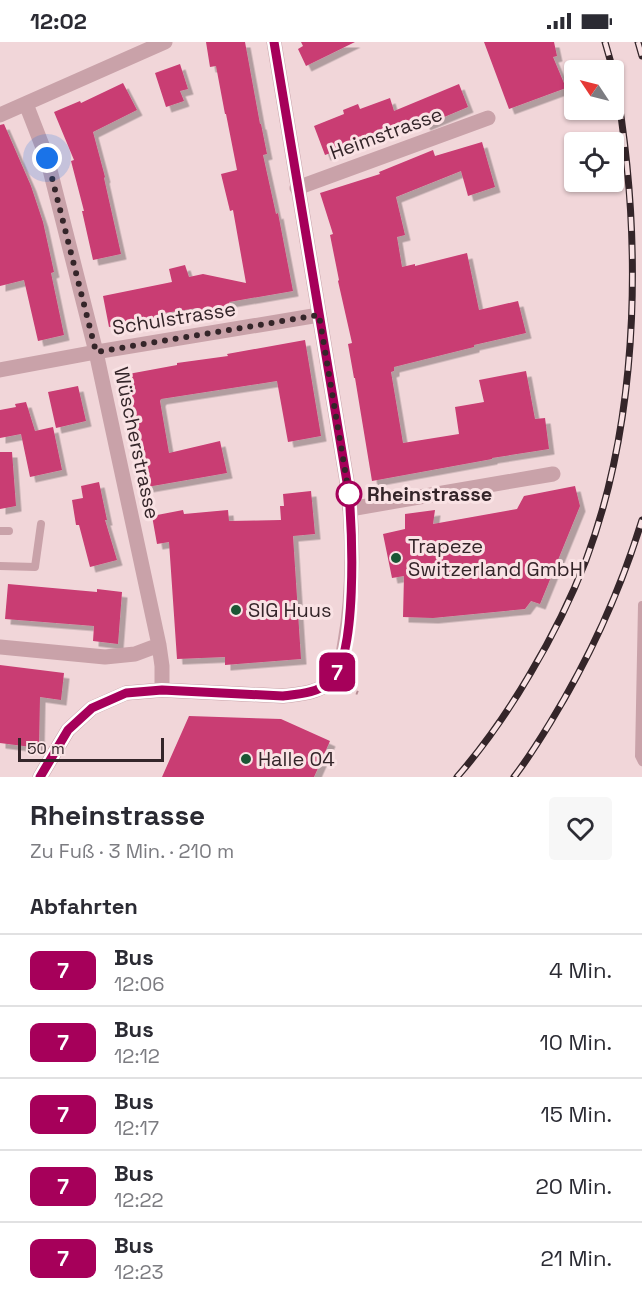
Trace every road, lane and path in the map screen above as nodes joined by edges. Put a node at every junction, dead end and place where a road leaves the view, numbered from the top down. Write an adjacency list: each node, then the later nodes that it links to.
1 (165, 42): 3 (street)
2 (274, 42): 7 (street)
3 (139, 47): 4 (street)
4 (26, 104): 5 (street); 9 (street, Wüscherstrasse)
5 (0, 115)
6 (488, 118): 7 (street, Heimstrasse)
7 (297, 188): 8 (street)
8 (319, 315): 9 (street, Schulstrasse); 12 (street)
9 (96, 352): 10 (street, Schulstrasse); 18 (street, Wüscherstrasse)
10 (0, 370)
11 (553, 474): 12 (street)
12 (350, 509): 20 (street)
13 (41, 524): 16 (lane)
14 (0, 531): 15 (lane)
15 (9, 531)
16 (0, 566)
17 (642, 605): 21 (lane)
18 (159, 645): 19 (street); 20 (street, Wüscherstrasse)
19 (0, 647)
20 (162, 690): 22 (street)
21 (642, 762)
22 (40, 777)

